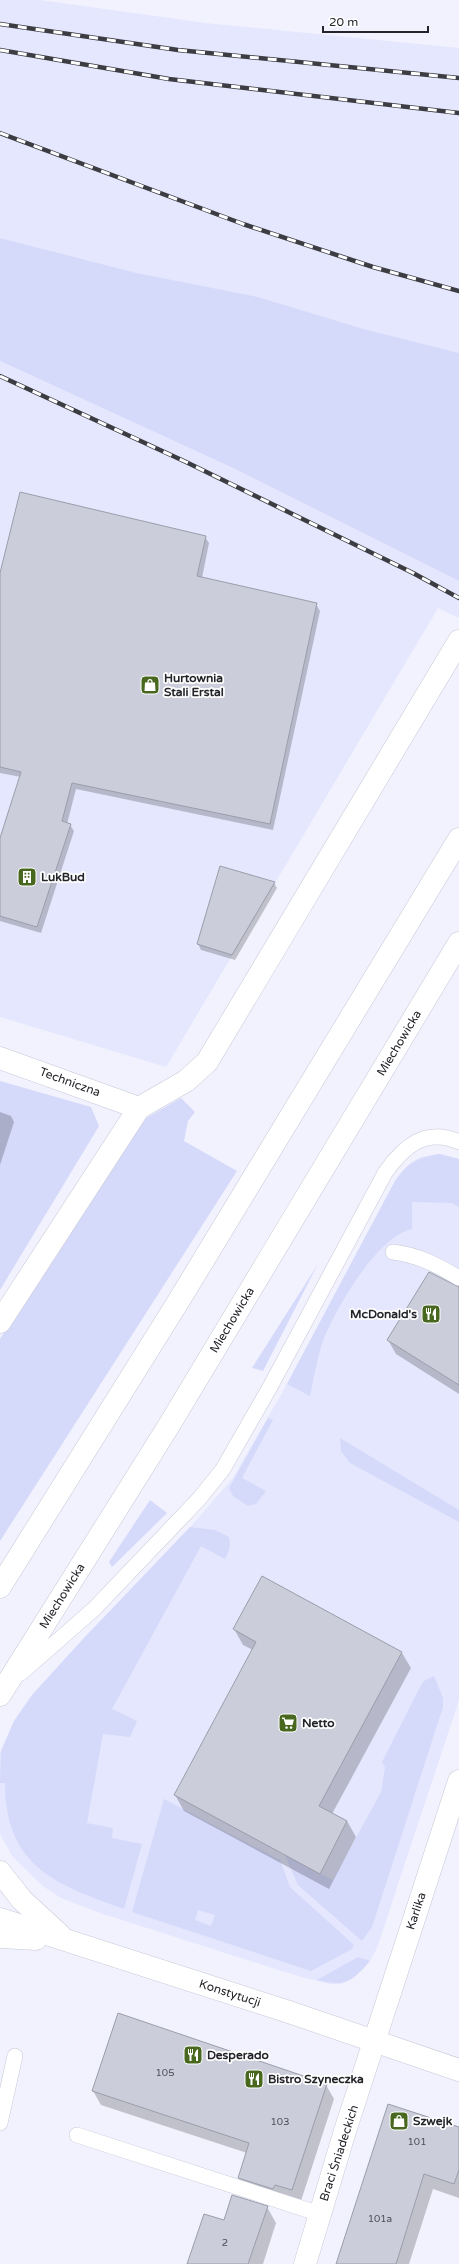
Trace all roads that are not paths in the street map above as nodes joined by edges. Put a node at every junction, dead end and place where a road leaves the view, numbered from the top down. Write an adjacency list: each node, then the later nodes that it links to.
1 (459, 641): 5 (street)
2 (459, 839): 10 (street)
3 (459, 943): 11 (street, Miechowicka)
4 (0, 1058): 5 (street, Techniczna)
5 (139, 1108): 9 (street)
6 (459, 1142): 11 (lane)
7 (393, 1252): 8 (lane)
8 (459, 1278)
9 (0, 1322)
10 (0, 1587)
11 (0, 1695)
12 (459, 1781): 17 (street, Karlika)
13 (0, 1872): 16 (street)
14 (0, 1919): 16 (street, Konstytucji)
15 (0, 1937): 16 (street)
16 (65, 1940): 17 (street, Konstytucji)
17 (375, 2042): 19 (street, Konstytucji); 22 (street, Braci Śniadeckich)
18 (15, 2056): 20 (lane)
19 (459, 2070)
20 (0, 2124)
21 (77, 2135): 22 (lane)
22 (320, 2214): 23 (street, Braci Śniadeckich)
23 (305, 2264)

